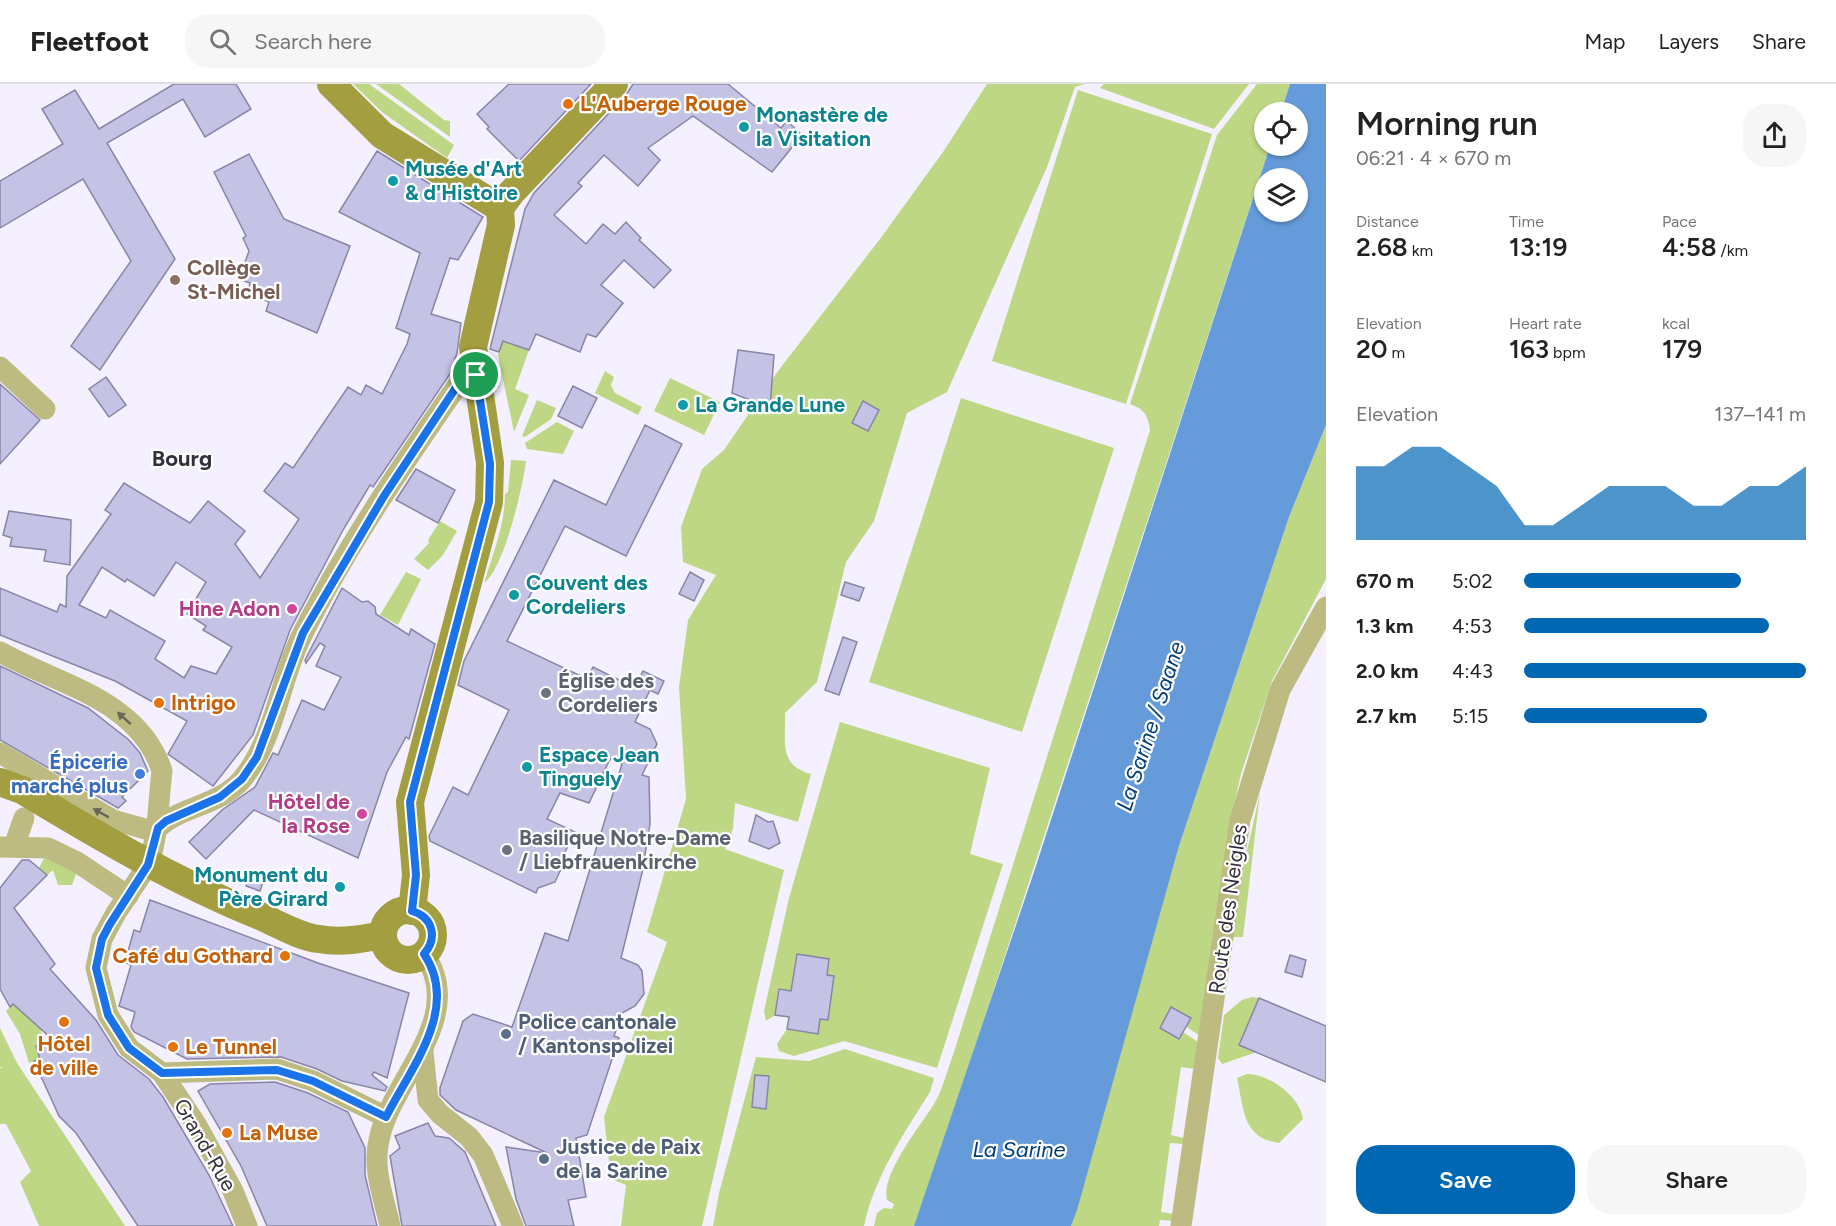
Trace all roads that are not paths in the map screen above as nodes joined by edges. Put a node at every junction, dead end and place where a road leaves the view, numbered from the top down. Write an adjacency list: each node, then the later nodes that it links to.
1 (331, 84): 3 (main road)
2 (614, 84): 3 (main road)
3 (500, 208): 5 (main road)
4 (0, 366): 6 (street)
5 (476, 375): 12 (street); 16 (main road)
6 (45, 409)
7 (1326, 607): 25 (street, Route des Neigles)
8 (0, 652): 12 (street, Grand-Rue, one-way to 8)
9 (0, 753): 12 (street, one-way to 9)
10 (0, 782): 14 (main road)
11 (24, 818): 13 (street)
12 (157, 830): 14 (street, Grand-Rue)
13 (7, 847): 15 (street)
14 (148, 865): 15 (street, Grand-Rue); 17 (main road)
15 (128, 896): 20 (street, Grand-Rue)
16 (412, 911): 17 (main road); 18 (main road)
17 (383, 935): 18 (main road)
18 (424, 954): 19 (street)
19 (423, 1052): 21 (street); 24 (street)
20 (162, 1073): 21 (street); 22 (street, Grand-Rue)
21 (386, 1117): 23 (street)
22 (247, 1226)
23 (390, 1226)
24 (513, 1226)
25 (1181, 1226)

